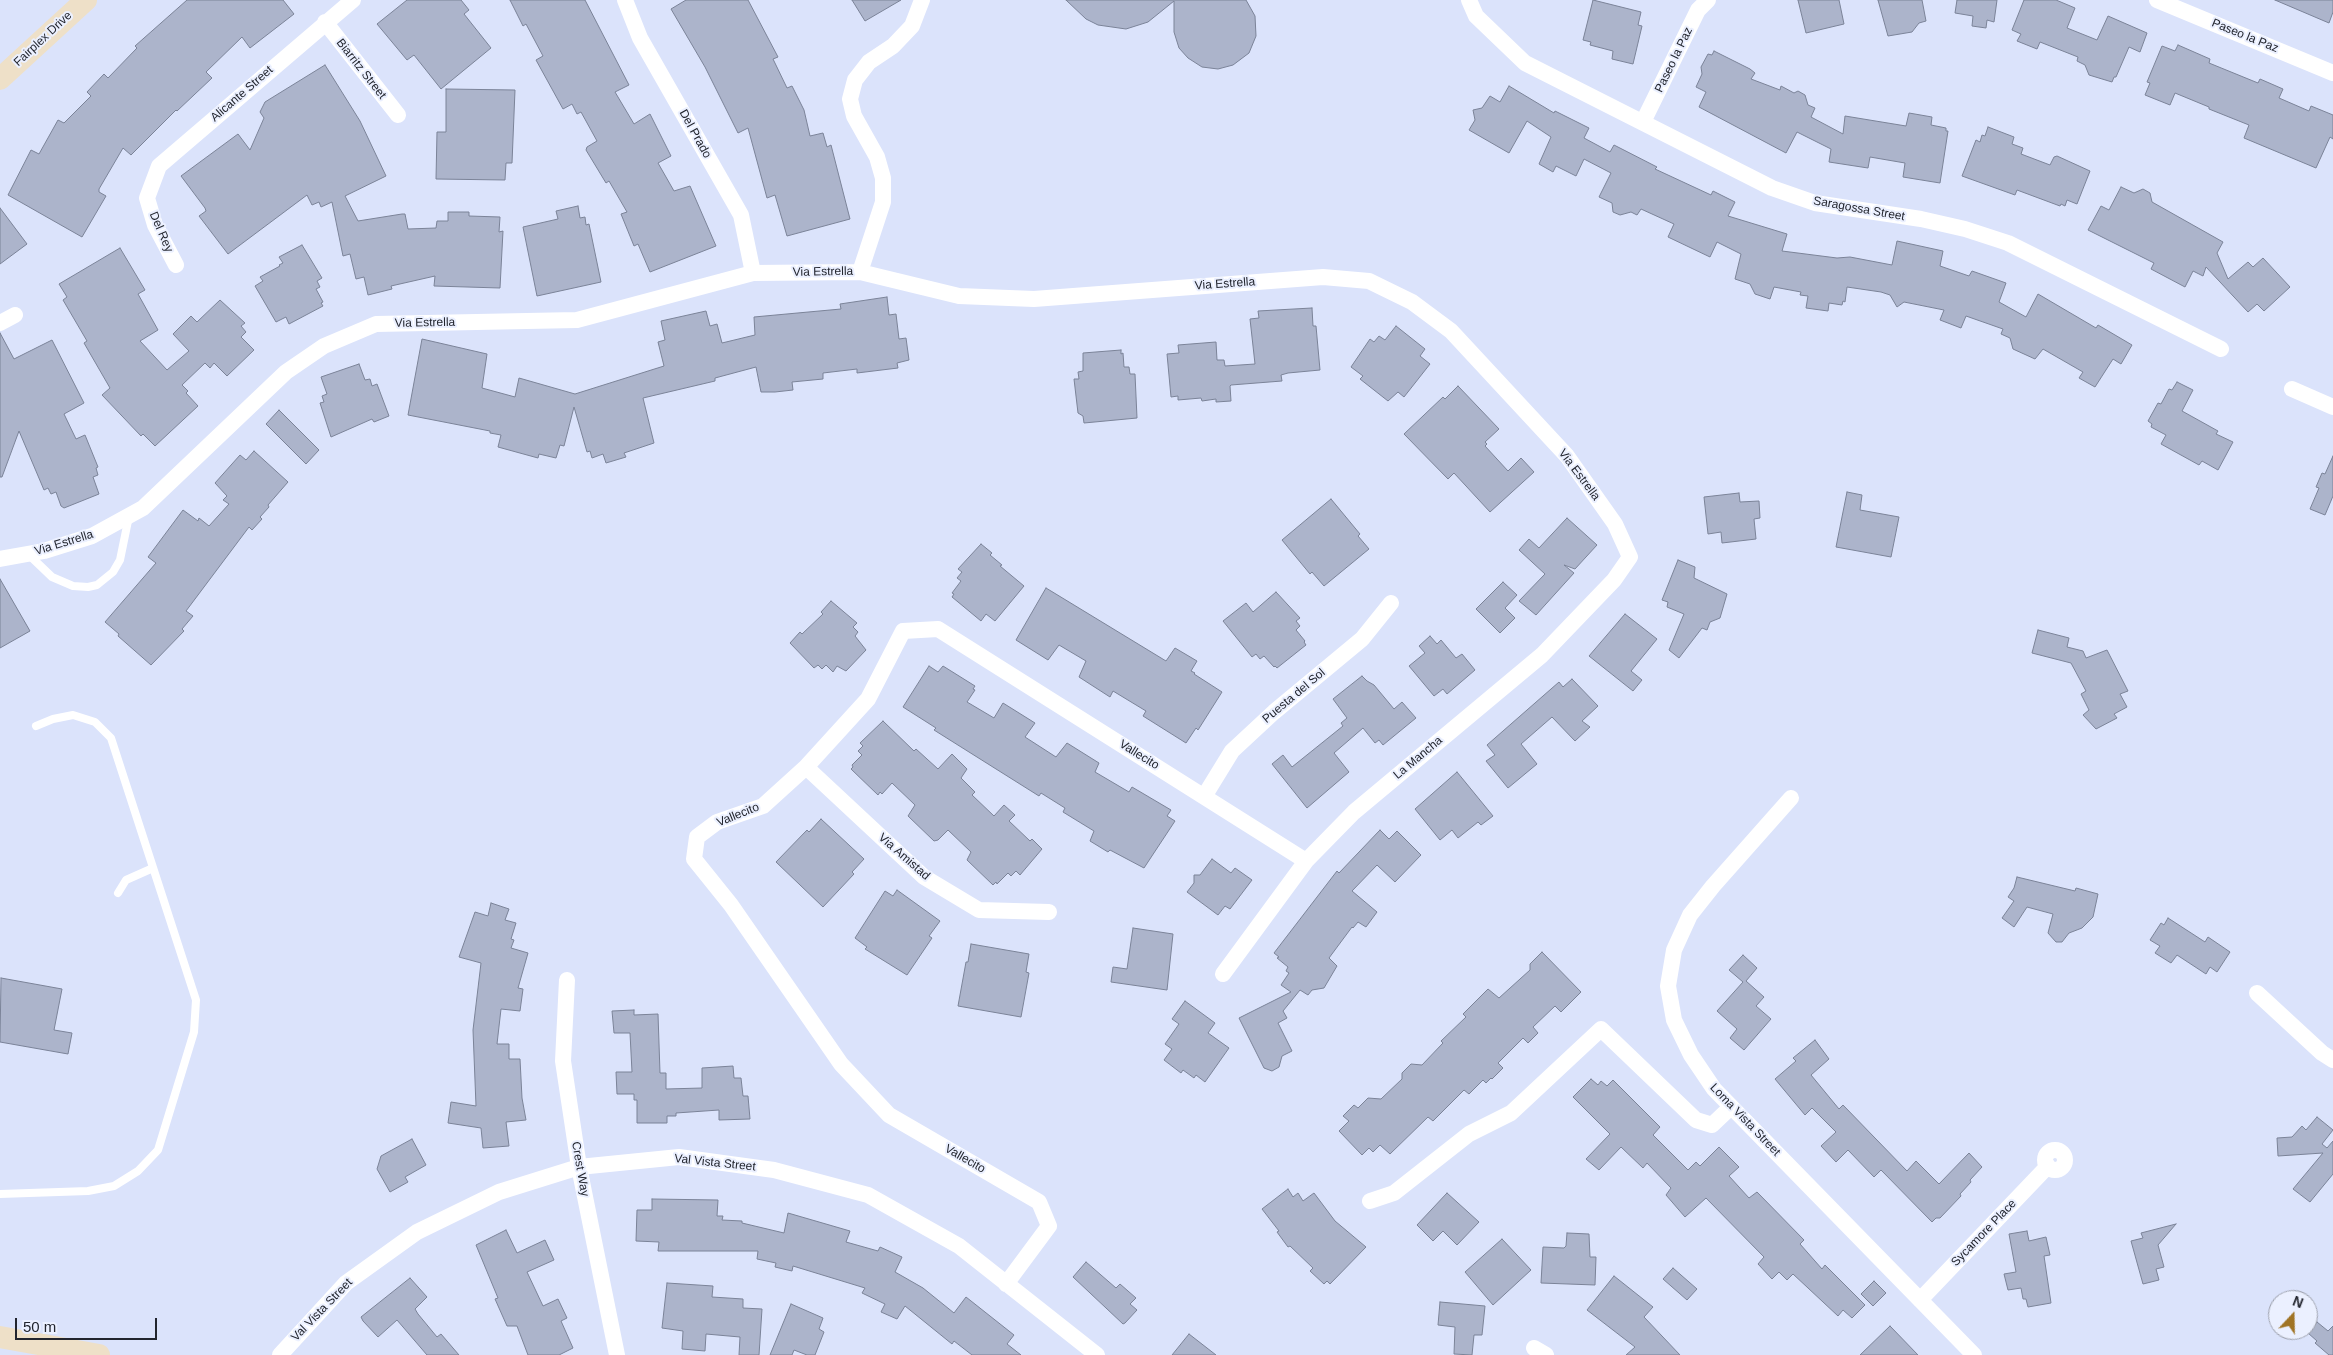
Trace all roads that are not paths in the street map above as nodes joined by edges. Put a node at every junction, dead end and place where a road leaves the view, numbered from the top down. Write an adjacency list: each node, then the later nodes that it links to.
1 (86, 0): 10 (main road, Fairplex Drive)
2 (353, 0): 8 (street, Alicante Street)
3 (625, 0): 16 (street, Del Prado)
4 (922, 0): 15 (street)
5 (1469, 0): 12 (street, Saragossa Street)
6 (1708, 0): 12 (street, Paseo la Paz)
7 (2157, 0): 9 (street, Paseo la Paz)
8 (325, 22): 11 (street, Biarritz Street); 13 (street, Alicante Street)
9 (2333, 73)
10 (0, 79)
11 (398, 115)
12 (1643, 122): 19 (street, Saragossa Street)
13 (147, 198): 14 (street, Del Rey)
14 (176, 265)
15 (860, 272): 16 (street, Via Estrella); 24 (street, Via Estrella)
16 (753, 273): 22 (street, Via Estrella)
17 (15, 315): 18 (street)
18 (0, 323)
19 (2221, 349)
20 (2292, 389): 21 (street)
21 (2333, 407)
22 (129, 516): 23 (street, Via Estrella); 23 (lane)
23 (28, 554): 25 (street, Via Estrella)
24 (1630, 557): 31 (street, La Mancha)
25 (0, 559)
26 (1391, 603): 29 (street, Puesta del Sol)
27 (36, 726): 32 (lane)
28 (806, 767): 29 (street, Vallecito); 34 (street, Via Amistad); 44 (street, Vallecito)
29 (1204, 796): 31 (street, Vallecito)
30 (1791, 798): 39 (street, Loma Vista Street)
31 (1306, 861): 35 (street, La Mancha)
32 (153, 868): 33 (lane); 42 (lane)
33 (118, 893)
34 (1049, 912)
35 (1223, 974)
36 (567, 980): 41 (street, Crest Way)
37 (2257, 993): 38 (street)
38 (2333, 1060)
39 (1731, 1107): 43 (street); 45 (street, Loma Vista Street)
40 (2048, 1166): 45 (street, Sycamore Place)
41 (579, 1167): 44 (street, Val Vista Street); 49 (street, Val Vista Street); 50 (street, Crest Way)
42 (0, 1194)
43 (1370, 1201)
44 (1006, 1284): 51 (street, Val Vista Street)
45 (1920, 1300): 52 (street, Loma Vista Street)
46 (0, 1337): 47 (main road)
47 (35, 1349): 48 (main road)
48 (100, 1355)
49 (280, 1355)
50 (617, 1355)
51 (1097, 1355)
52 (1974, 1355)

